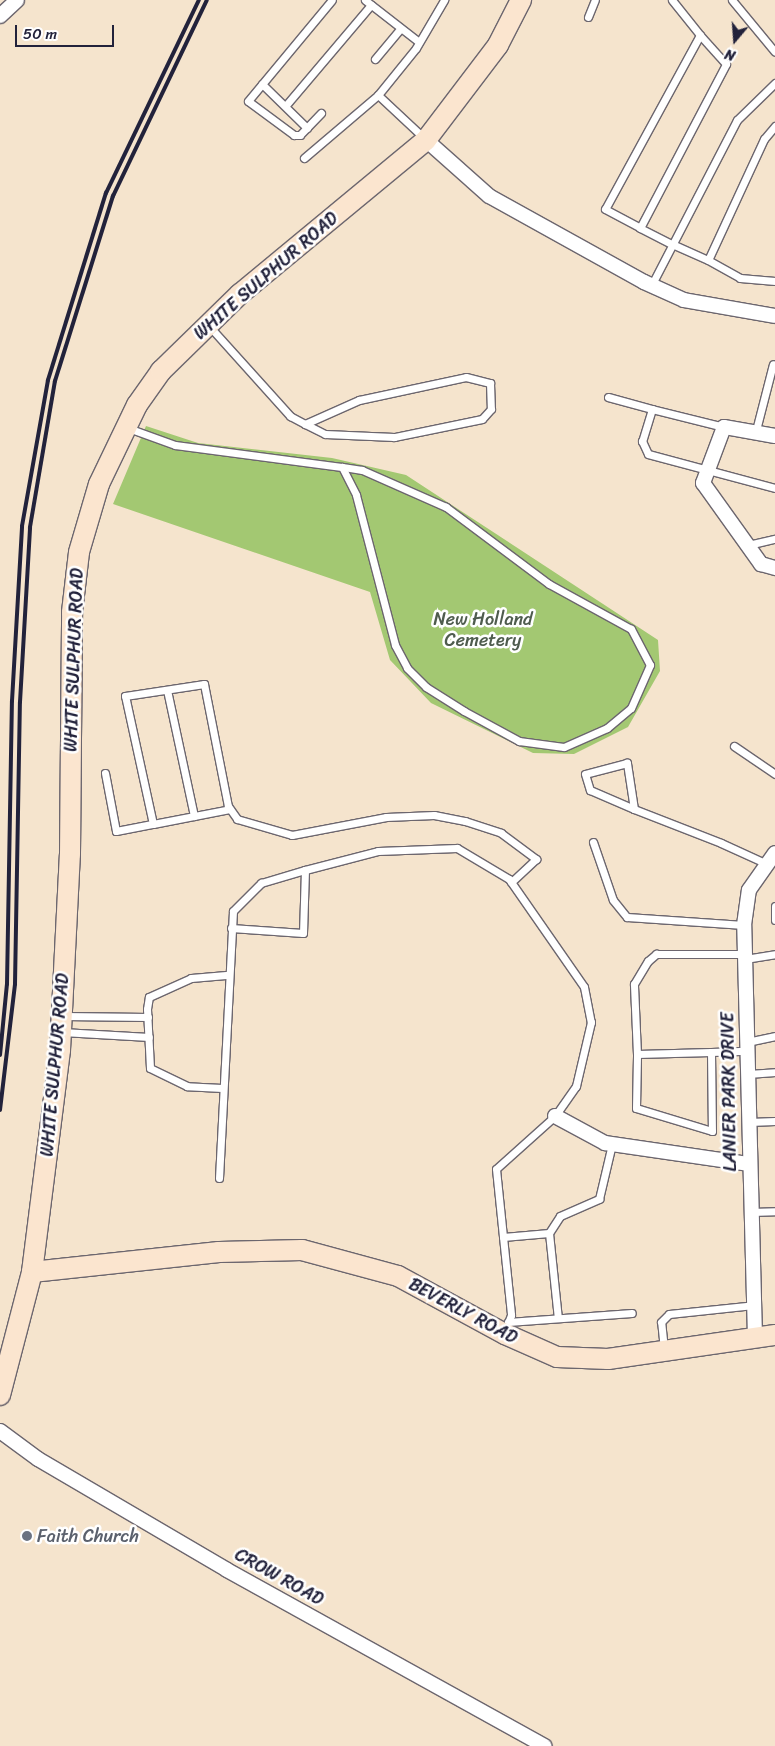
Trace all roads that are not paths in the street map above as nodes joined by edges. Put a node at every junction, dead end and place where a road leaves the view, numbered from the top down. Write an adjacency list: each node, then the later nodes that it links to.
1 (16, 0): 10 (street)
2 (332, 0): 18 (lane)
3 (365, 0): 9 (lane)
4 (444, 0): 14 (lane)
5 (521, 0): 24 (street, WHITE SULPHUR ROAD)
6 (595, 0): 11 (lane)
7 (672, 0): 13 (lane)
8 (732, 0): 15 (lane)
9 (372, 5): 12 (lane); 20 (lane)
10 (0, 16)
11 (588, 17)
12 (401, 28): 14 (lane); 16 (lane)
13 (700, 35): 26 (lane); 26 (lane)
14 (419, 42): 19 (lane)
15 (775, 52)
16 (375, 59)
17 (775, 83): 27 (lane)
18 (262, 84): 20 (lane); 23 (lane)
19 (378, 95): 24 (lane); 25 (lane)
20 (287, 104): 23 (lane)
21 (321, 114): 23 (lane)
22 (775, 126): 28 (lane)
23 (307, 128)
24 (426, 140): 30 (street); 32 (street, WHITE SULPHUR ROAD)
25 (304, 158)
26 (640, 228): 27 (lane)
27 (672, 244): 28 (lane); 30 (lane)
28 (708, 260): 29 (lane)
29 (775, 281)
30 (652, 286): 31 (street)
31 (775, 316)
32 (208, 324): 36 (lane); 37 (street, WHITE SULPHUR ROAD)
33 (773, 364): 39 (lane)
34 (608, 397): 35 (lane)
35 (652, 409): 38 (lane); 42 (lane)
36 (305, 424): 36 (lane)
37 (126, 427): 41 (lane); 67 (street, WHITE SULPHUR ROAD)
38 (724, 427): 39 (street); 42 (street)
39 (755, 434): 40 (street)
40 (775, 436)
41 (342, 467): 41 (lane)
42 (707, 472): 43 (lane); 45 (street)
43 (775, 488)
44 (775, 539): 45 (lane)
45 (748, 545): 46 (street)
46 (775, 568)
47 (167, 690): 51 (lane); 53 (lane); 54 (lane)
48 (734, 746): 50 (lane)
49 (104, 773): 54 (lane)
50 (775, 774)
51 (230, 809): 53 (lane); 58 (lane)
52 (634, 809): 52 (lane); 56 (lane)
53 (194, 816): 54 (lane)
54 (153, 824)
55 (593, 842): 61 (lane)
56 (771, 859): 61 (street, LANIER PARK DRIVE)
57 (305, 870): 58 (lane); 62 (lane); 62 (lane)
58 (511, 882): 76 (lane)
59 (775, 906): 60 (lane)
60 (775, 920)
61 (744, 925): 64 (street, LANIER PARK DRIVE)
62 (232, 928): 65 (lane)
63 (775, 954): 64 (lane)
64 (745, 957): 70 (street, LANIER PARK DRIVE); 72 (lane)
65 (226, 976): 66 (lane); 75 (lane)
66 (148, 1017): 67 (lane); 69 (lane)
67 (62, 1024): 69 (lane); 86 (street, WHITE SULPHUR ROAD)
68 (775, 1036): 70 (lane)
69 (148, 1037): 75 (lane)
70 (747, 1046): 71 (lane); 74 (street, LANIER PARK DRIVE)
71 (712, 1052): 72 (lane); 72 (lane)
72 (637, 1054)
73 (775, 1072): 74 (lane)
74 (748, 1074): 78 (street, LANIER PARK DRIVE)
75 (222, 1088): 81 (lane)
76 (555, 1116): 79 (street); 85 (lane)
77 (775, 1121): 78 (lane)
78 (749, 1122): 80 (street, LANIER PARK DRIVE)
79 (612, 1144): 80 (street); 84 (lane)
80 (749, 1164): 83 (street, LANIER PARK DRIVE)
81 (219, 1178)
82 (775, 1211): 83 (lane)
83 (751, 1212): 87 (street, LANIER PARK DRIVE)
84 (549, 1232): 85 (lane); 89 (lane)
85 (503, 1237): 90 (lane)
86 (32, 1272): 90 (street, BEVERLY ROAD); 94 (street, WHITE SULPHUR ROAD)
87 (754, 1305): 92 (street, LANIER PARK DRIVE); 93 (lane)
88 (632, 1313): 89 (lane)
89 (558, 1318): 90 (lane)
90 (506, 1328): 93 (street, BEVERLY ROAD)
91 (775, 1335): 92 (street, BEVERLY ROAD)
92 (755, 1338): 93 (street, BEVERLY ROAD)
93 (664, 1352)
94 (0, 1395)
95 (0, 1431): 96 (street, CROW ROAD)
96 (545, 1746)

